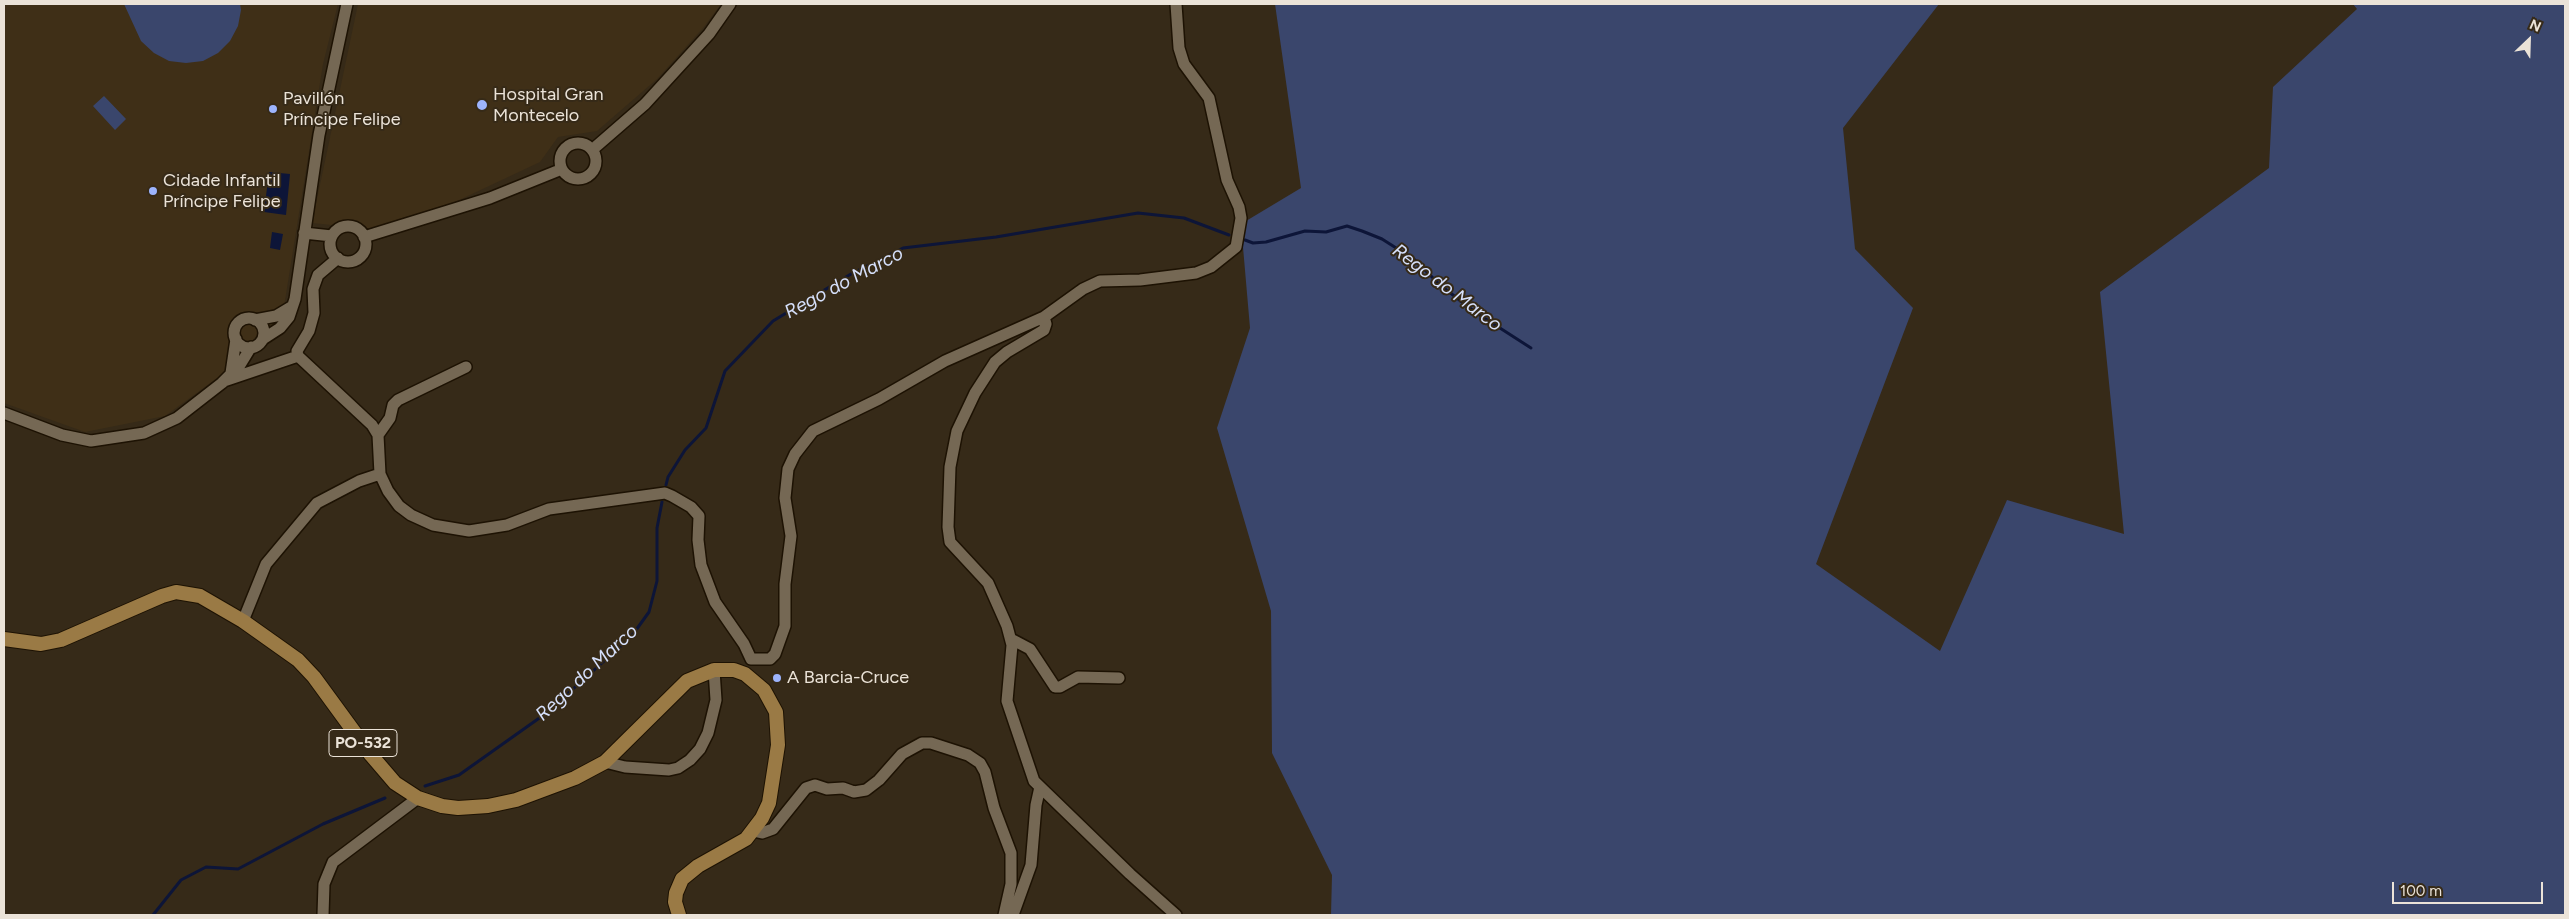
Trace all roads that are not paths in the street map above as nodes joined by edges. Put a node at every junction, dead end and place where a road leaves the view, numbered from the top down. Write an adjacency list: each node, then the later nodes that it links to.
1 (347, 4): 6 (street)
2 (730, 4): 4 (street)
3 (1176, 4): 12 (street)
4 (592, 150): 5 (street); 5 (street)
5 (562, 169): 8 (street)
6 (304, 233): 7 (street); 10 (street)
7 (332, 236): 8 (street); 9 (street)
8 (364, 237): 9 (street)
9 (334, 262): 10 (street); 11 (street)
10 (294, 298): 11 (street); 13 (street); 15 (street)
11 (314, 303): 17 (street)
12 (1044, 317): 22 (street); 24 (street)
13 (255, 320): 14 (street); 15 (street)
14 (236, 339): 16 (street); 19 (street)
15 (262, 339): 16 (street)
16 (251, 348): 19 (street)
17 (298, 356): 19 (street); 21 (street)
18 (466, 367): 21 (street)
19 (228, 377): 20 (street)
20 (4, 413)
21 (378, 435): 22 (street)
22 (380, 474): 23 (street)
23 (243, 621): 25 (main road, PO-532); 30 (main road, PO-532)
24 (1011, 638): 27 (street); 29 (street)
25 (4, 639)
26 (714, 670): 28 (main road, PO-532); 28 (street); 31 (main road, PO-532)
27 (1119, 678)
28 (605, 762): 30 (main road, PO-532)
29 (1040, 787): 35 (street); 36 (street)
30 (418, 798): 32 (street)
31 (753, 831): 33 (main road, PO-532); 34 (street)
32 (323, 915)
33 (679, 915)
34 (1004, 915)
35 (1013, 915)
36 (1176, 915)

